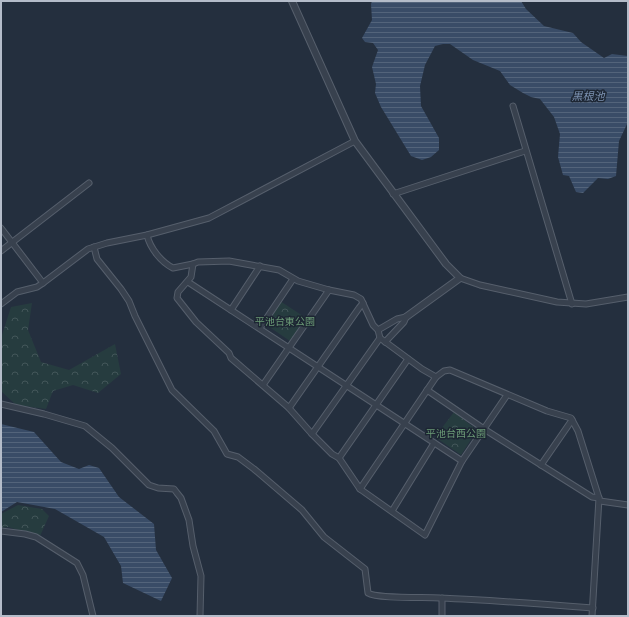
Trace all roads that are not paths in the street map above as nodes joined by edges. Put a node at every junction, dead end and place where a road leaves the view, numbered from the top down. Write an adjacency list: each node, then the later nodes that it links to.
1 (292, 1): 3 (street)
2 (512, 106): 4 (street)
3 (355, 141): 6 (street); 8 (street)
4 (525, 151): 6 (street); 22 (street)
5 (89, 183): 9 (street)
6 (393, 194): 15 (street)
7 (1, 228): 9 (street)
8 (147, 235): 10 (street); 12 (street)
9 (12, 243): 11 (street); 17 (street)
10 (94, 247): 17 (street); 53 (street)
11 (1, 251)
12 (193, 264): 13 (street); 16 (street)
13 (260, 266): 14 (street); 23 (street)
14 (293, 278): 18 (street); 25 (street)
15 (460, 278): 22 (street); 24 (street)
16 (188, 282): 23 (street); 34 (street)
17 (43, 283): 21 (street)
18 (329, 290): 20 (street); 29 (street)
19 (628, 297): 22 (street)
20 (363, 303): 26 (street); 31 (street)
21 (1, 304)
22 (572, 304)
23 (231, 310): 25 (street)
24 (406, 317): 26 (street); 28 (street)
25 (260, 328): 29 (street)
26 (378, 330): 27 (street)
27 (380, 338): 28 (street); 33 (street)
28 (385, 342): 30 (street)
29 (288, 348): 31 (street); 34 (street)
30 (408, 359): 32 (street); 38 (street)
31 (318, 367): 33 (street); 39 (street)
32 (436, 377): 35 (street); 36 (street)
33 (346, 385): 38 (street); 43 (street)
34 (263, 386): 39 (street)
35 (427, 390): 41 (street); 42 (street)
36 (507, 395): 40 (street); 42 (street)
37 (1, 404): 56 (street)
38 (376, 404): 41 (street); 45 (street)
39 (289, 408): 43 (street)
40 (572, 420): 47 (street); 49 (street)
41 (404, 423): 44 (street); 48 (street)
42 (484, 429): 46 (street); 47 (street)
43 (312, 434): 45 (street)
44 (434, 442): 46 (street); 51 (street)
45 (338, 458): 48 (street)
46 (462, 461): 51 (street)
47 (541, 465): 49 (street)
48 (360, 489): 51 (street)
49 (600, 499): 50 (street); 54 (street)
50 (628, 505)
51 (392, 511)
52 (1, 531): 55 (street)
53 (442, 598): 54 (street); 57 (street)
54 (593, 608): 58 (street)
55 (93, 616)
56 (200, 616)
57 (442, 616)
58 (592, 616)

